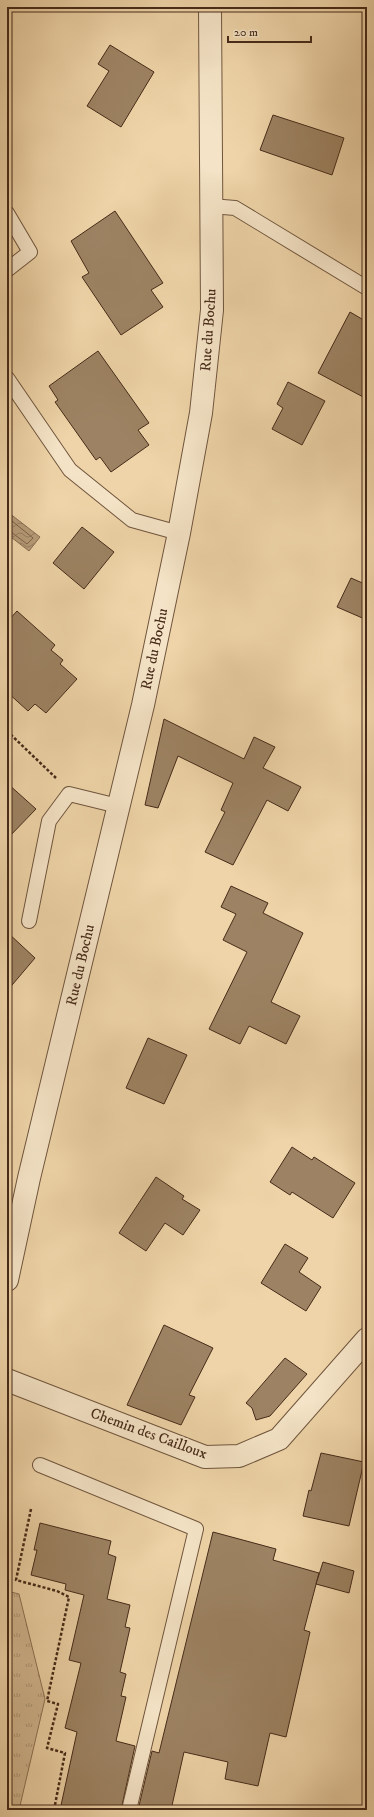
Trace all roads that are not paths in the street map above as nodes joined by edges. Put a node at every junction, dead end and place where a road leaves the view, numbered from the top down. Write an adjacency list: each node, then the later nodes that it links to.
1 (210, 7): 2 (street, Rue du Bochu)
2 (211, 206): 5 (lane); 7 (street, Rue du Bochu)
3 (7, 213): 4 (lane)
4 (7, 270)
5 (367, 288)
6 (7, 378): 7 (lane)
7 (179, 533): 8 (street, Rue du Bochu)
8 (118, 806): 9 (lane); 10 (street, Rue du Bochu)
9 (29, 921)
10 (7, 1280)
11 (365, 1346): 12 (street, Chemin des Cailloux)
12 (7, 1380)
13 (40, 1465): 14 (lane)
14 (129, 1810)

